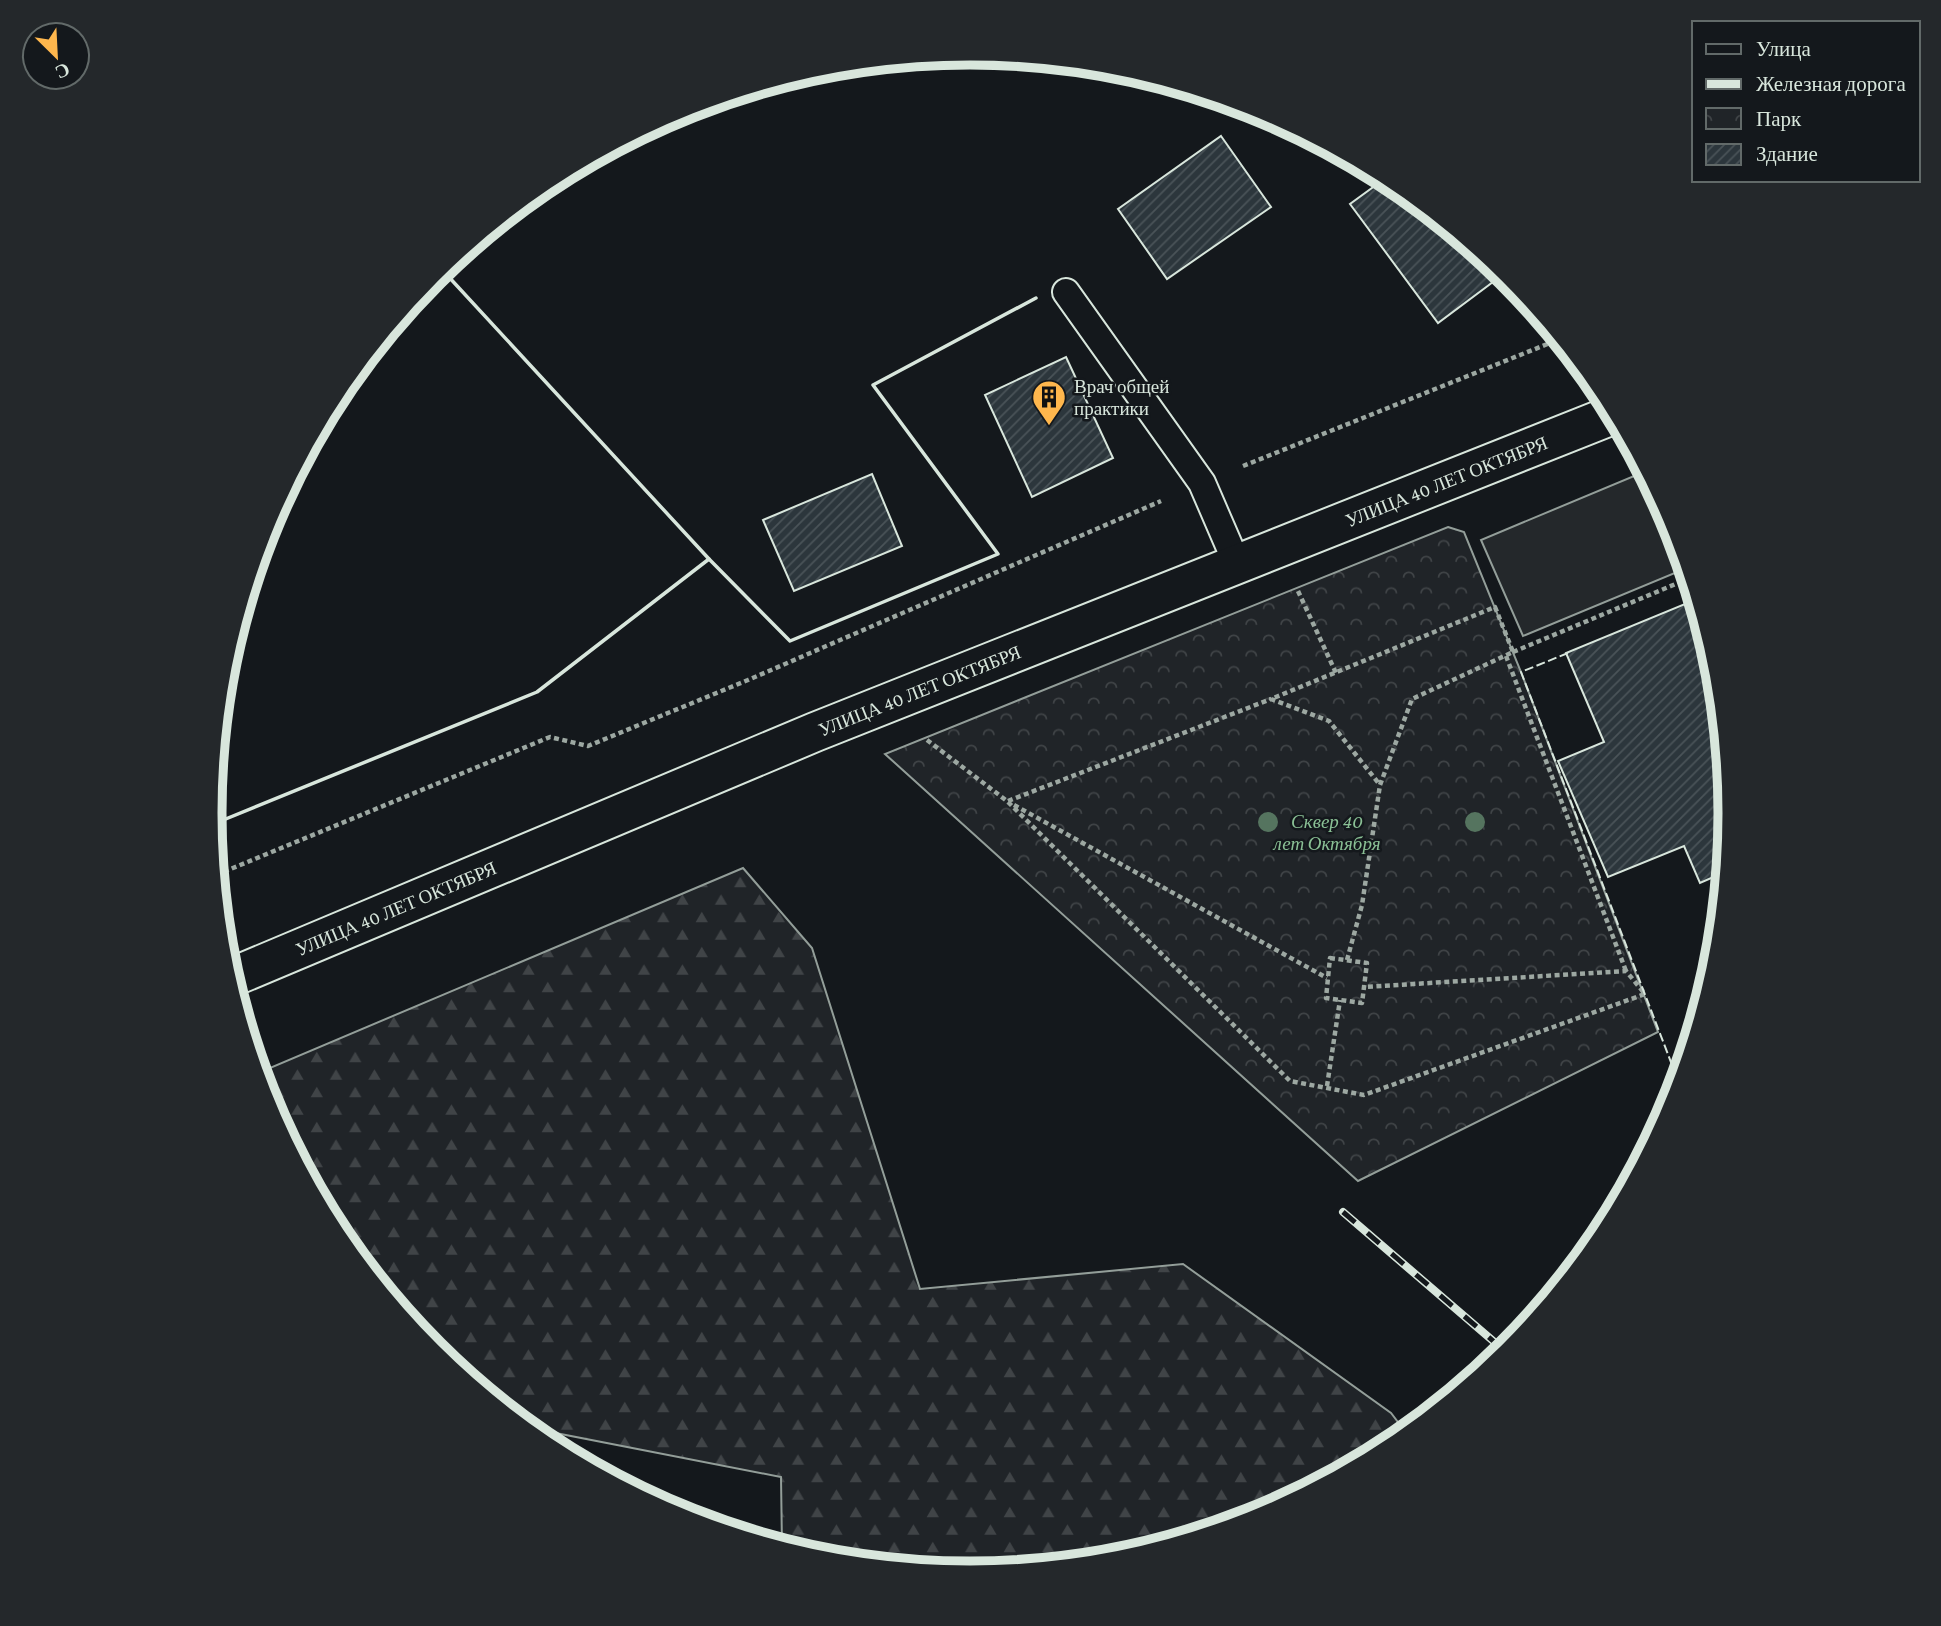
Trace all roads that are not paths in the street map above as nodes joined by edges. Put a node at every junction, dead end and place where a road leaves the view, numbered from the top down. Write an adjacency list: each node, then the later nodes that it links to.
1 (1066, 292): 3 (lane)
2 (1606, 418): 3 (main road, УЛИЦА 40 ЛЕТ ОКТЯБРЯ)
3 (1237, 564): 4 (main road, УЛИЦА 40 ЛЕТ ОКТЯБРЯ)
4 (240, 974)

